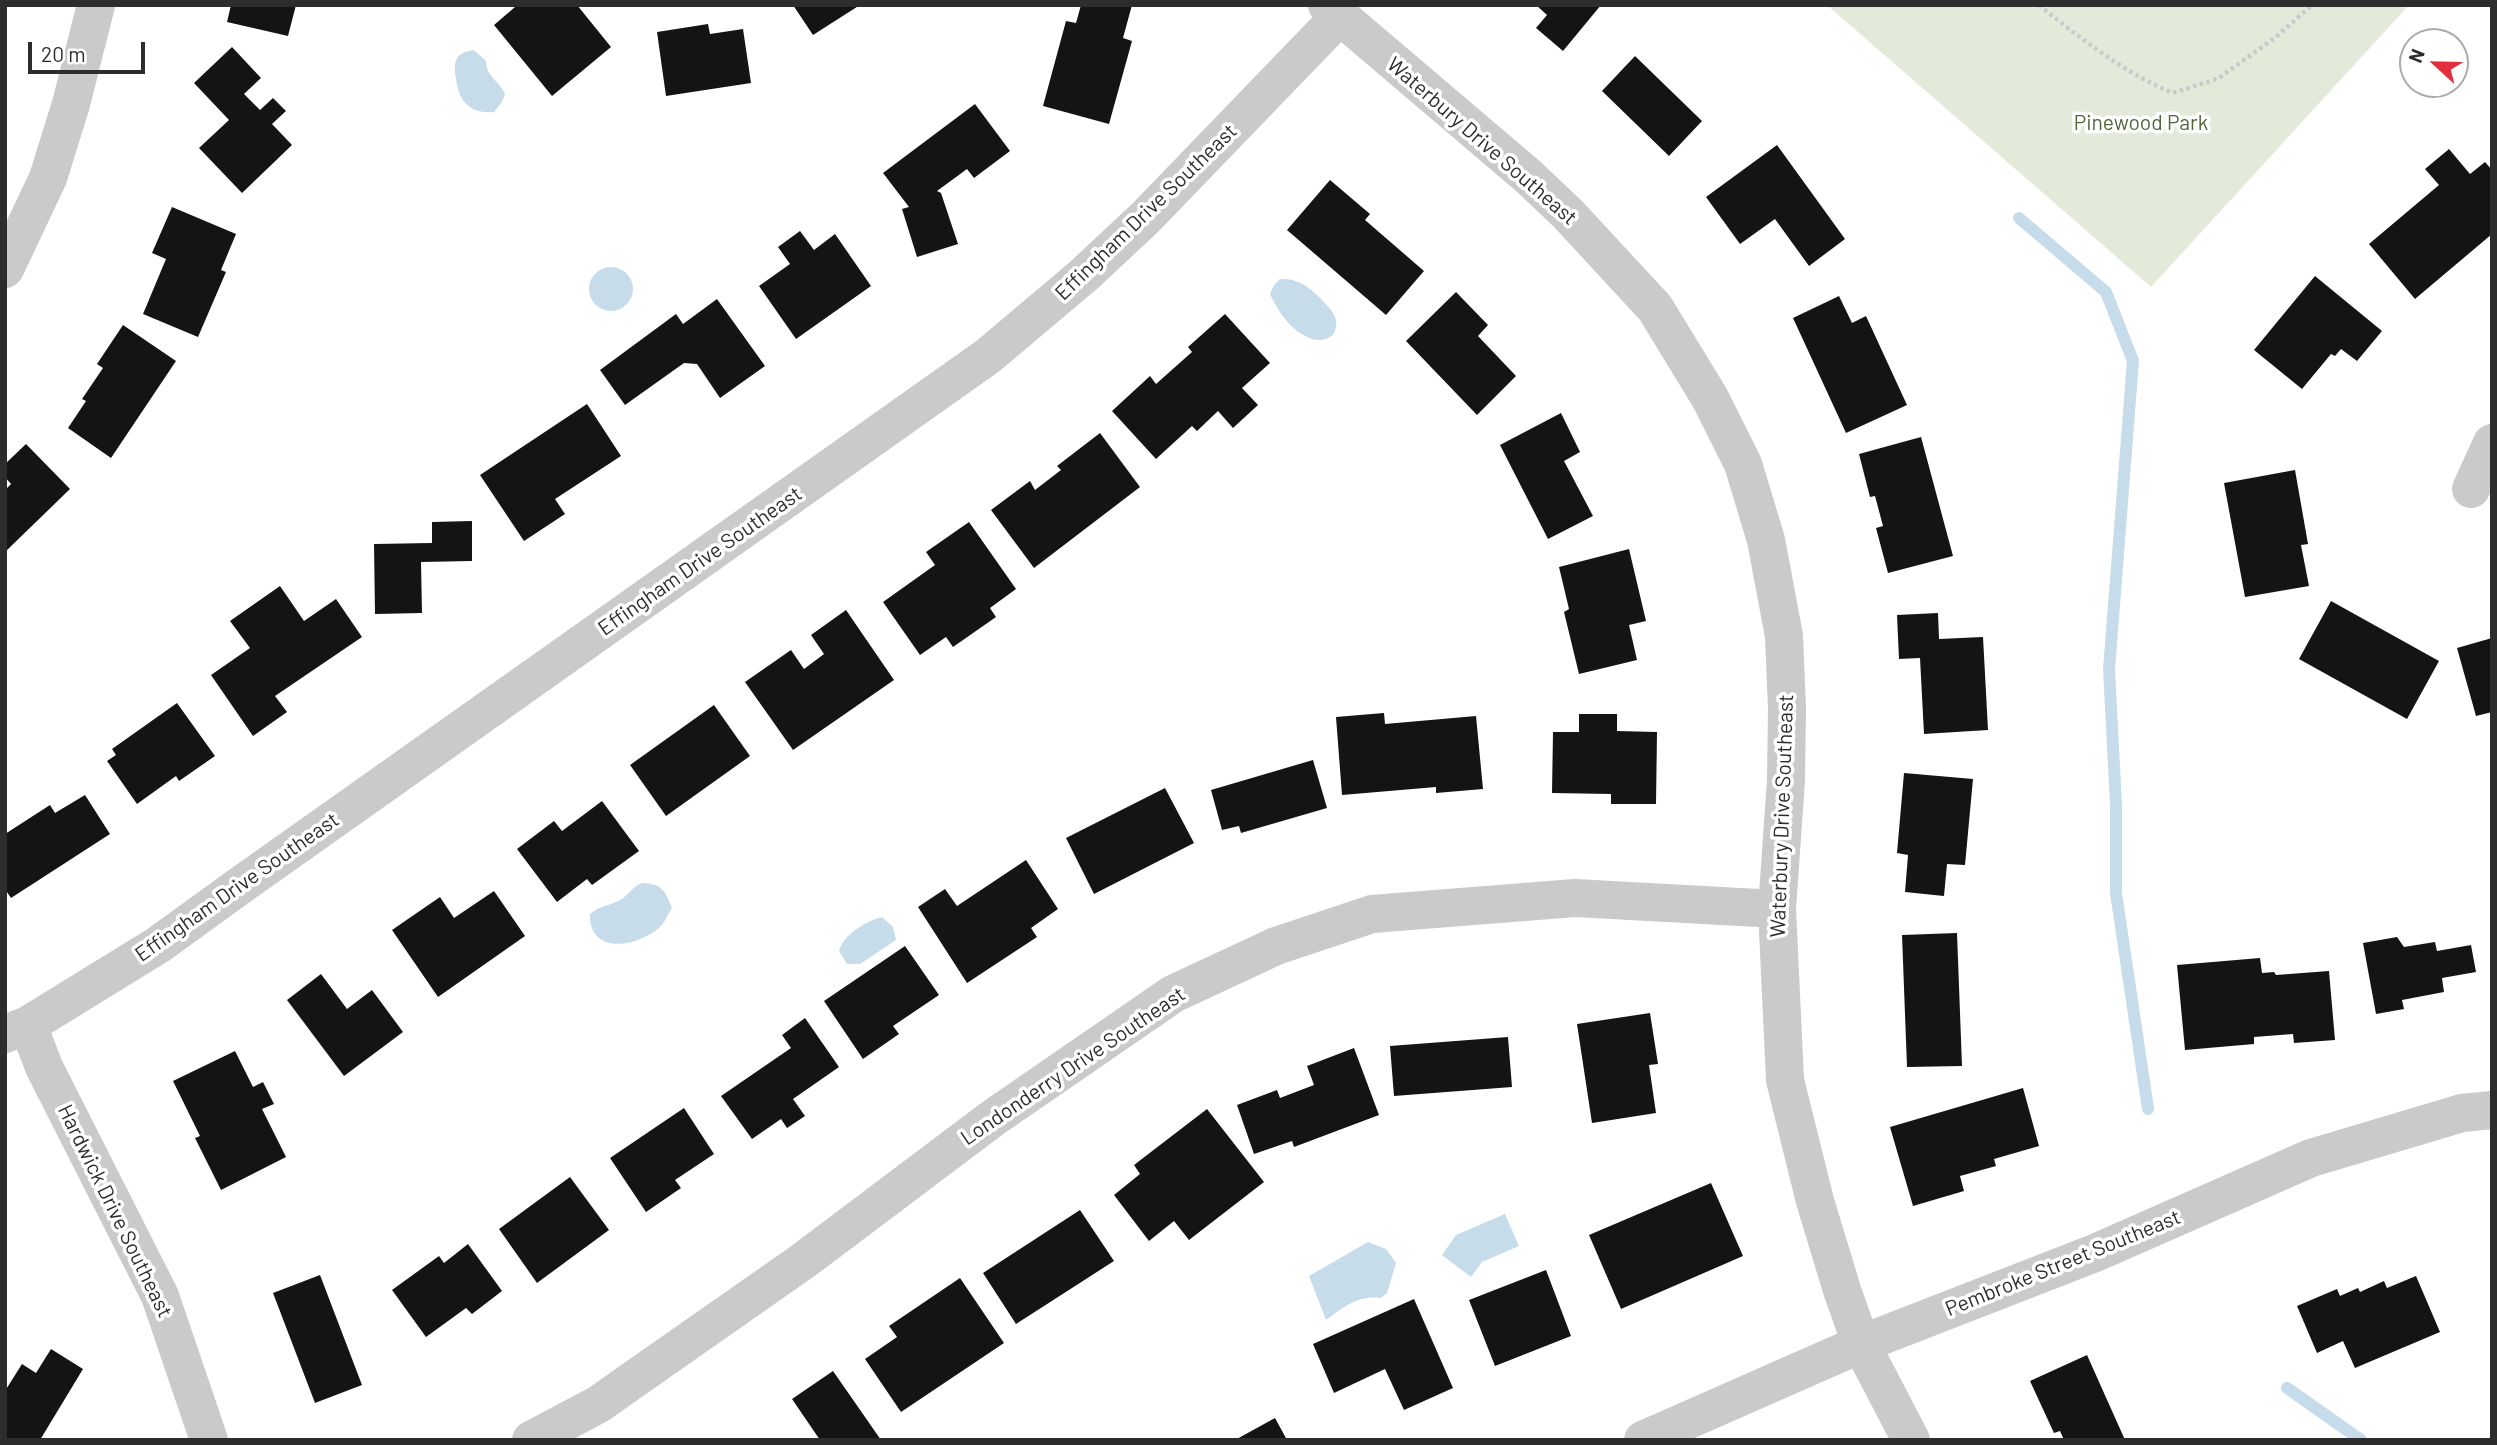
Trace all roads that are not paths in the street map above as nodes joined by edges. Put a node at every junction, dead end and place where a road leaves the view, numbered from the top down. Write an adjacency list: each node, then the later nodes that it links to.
1 (96, 5): 3 (street)
2 (1333, 11): 6 (street, Waterbury Drive Southeast); 7 (street, Effingham Drive Southeast)
3 (5, 269)
4 (2492, 443): 5 (street)
5 (2471, 489)
6 (1777, 909): 9 (street, Waterbury Drive Southeast); 11 (street, Londonderry Drive Southeast)
7 (17, 1030): 10 (street, Hardwick Drive Southeast)
8 (2492, 1110): 9 (street, Pembroke Street Southeast)
9 (1861, 1344): 12 (street, Pembroke Street Southeast); 13 (street, Waterbury Drive Southeast)
10 (209, 1440)
11 (531, 1440)
12 (1643, 1440)
13 (1911, 1440)

